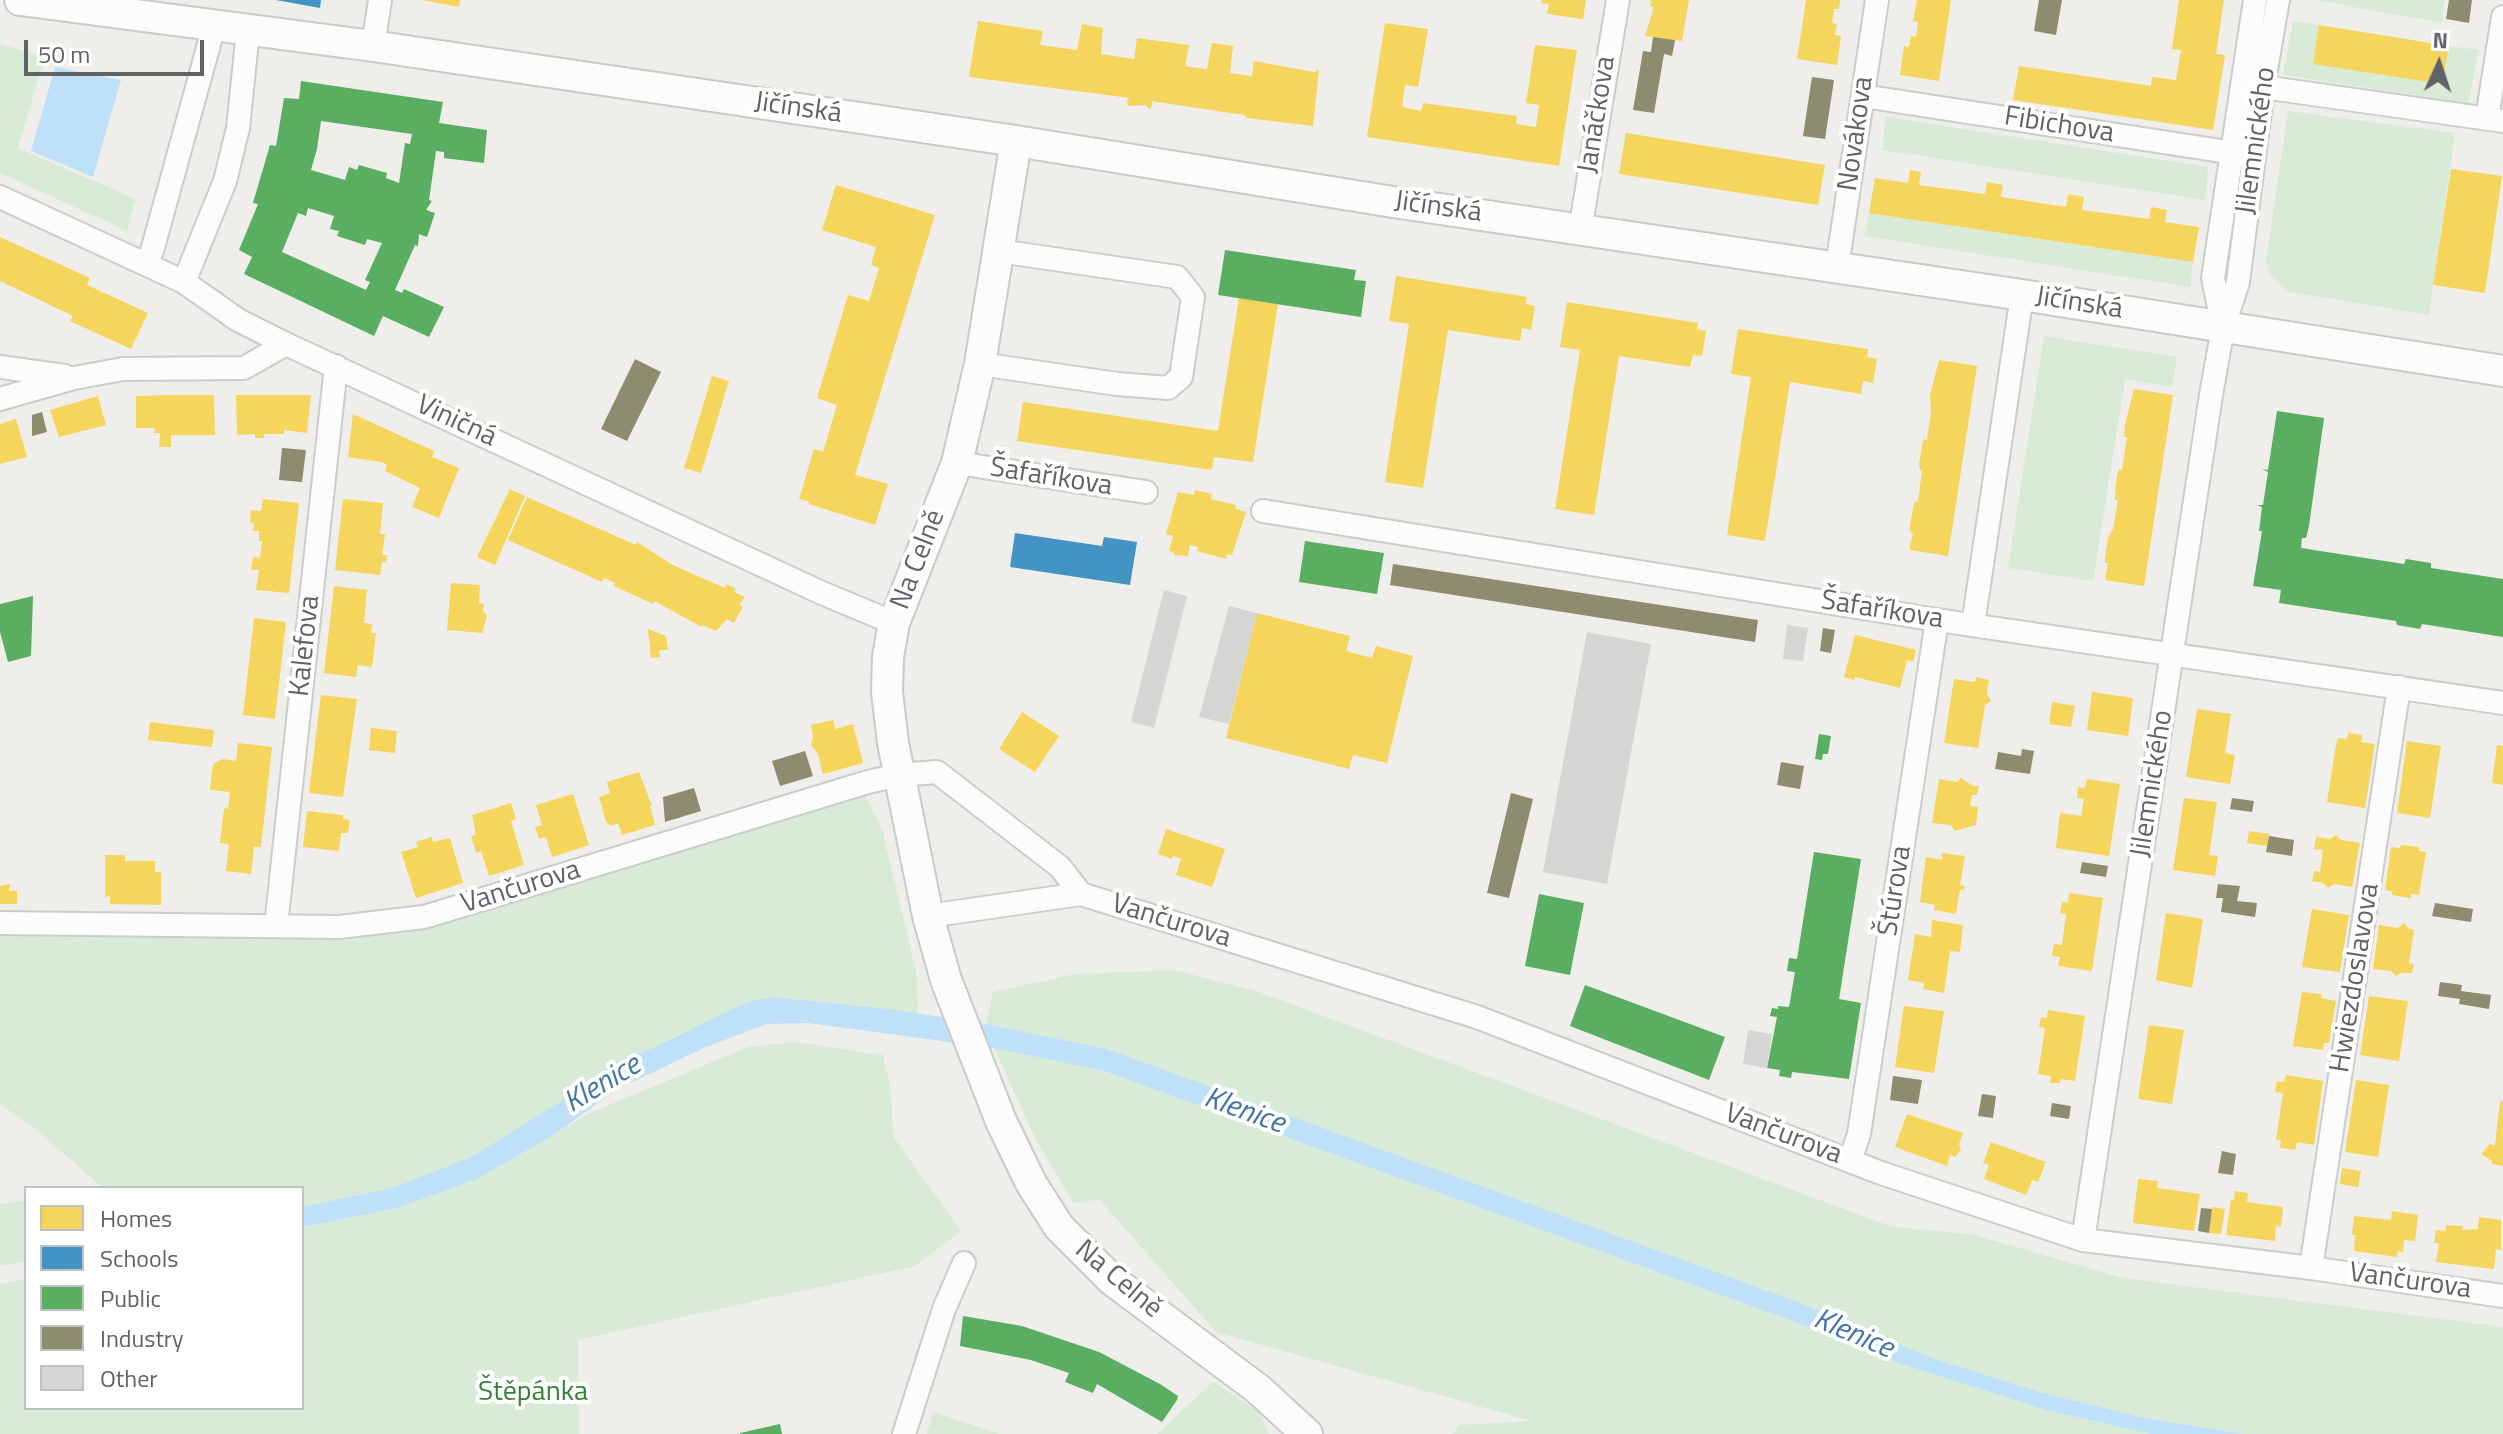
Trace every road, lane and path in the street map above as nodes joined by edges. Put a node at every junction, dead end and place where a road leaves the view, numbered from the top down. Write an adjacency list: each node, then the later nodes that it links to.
1 (20, 0): 8 (street, Jičínská)
2 (380, 0): 10 (street)
3 (1618, 0): 17 (street, Janáčkova)
4 (1877, 0): 12 (street, Novákova)
5 (2255, 0): 15 (street, Jilemnického)
6 (2278, 0): 11 (street, Jilemnického)
7 (2503, 17): 13 (street)
8 (214, 26): 9 (street, Jičínská); 19 (street)
9 (248, 31): 10 (street, Jičínská); 21 (street)
10 (373, 46): 14 (street, Jičínská)
11 (2263, 87): 13 (street); 15 (street, Jilemnického)
12 (1863, 96): 15 (street, Fibichova); 20 (street, Novákova)
13 (2495, 120)
14 (1016, 141): 17 (street, Jičínská); 18 (street, Na Celně)
15 (2243, 154): 23 (street, Jilemnického)
16 (0, 197): 19 (street, Viničná)
17 (1580, 231): 20 (street, Jičínská)
18 (999, 251): 25 (street, Na Celně); 25 (street)
19 (146, 264): 21 (street, Viničná)
20 (1837, 267): 22 (street, Jičínská)
21 (184, 282): 24 (street, Viničná)
22 (2022, 295): 23 (street, Jičínská); 36 (street)
23 (2223, 328): 28 (street, Jičínská); 37 (street, Jilemnického)
24 (286, 344): 26 (street, Viničná); 29 (street)
25 (980, 364): 31 (street, Na Celně)
26 (336, 366): 35 (street, Viničná); 44 (street, Kalefova)
27 (0, 367): 29 (street)
28 (2503, 371)
29 (74, 378): 30 (street)
30 (0, 399)
31 (957, 463): 32 (street, Šafaříkova); 35 (street, Na Celně)
32 (1146, 492)
33 (1263, 511): 34 (street, Šafaříkova)
34 (1937, 620): 36 (street, Šafaříkova); 45 (street, Štúrova)
35 (894, 623): 40 (street, Na Celně)
36 (1973, 625): 37 (street, Šafaříkova)
37 (2173, 655): 38 (street, Šafaříkova); 46 (street, Jilemnického)
38 (2399, 687): 39 (street, Šafaříkova); 48 (street, Hwiezdoslavova)
39 (2503, 703)
40 (898, 775): 41 (street, Vančurova); 42 (street, Na Celně); 44 (street, Vančurova)
41 (1081, 894): 42 (street, Vančurova); 45 (street, Vančurova)
42 (928, 916): 51 (street, Na Celně)
43 (0, 923): 44 (street, Vančurova)
44 (276, 926)
45 (1850, 1161): 46 (street, Vančurova)
46 (2083, 1240): 48 (street, Vančurova)
47 (964, 1263): 50 (street)
48 (2311, 1268): 49 (street, Vančurova)
49 (2503, 1296)
50 (904, 1434)
51 (1307, 1434)

